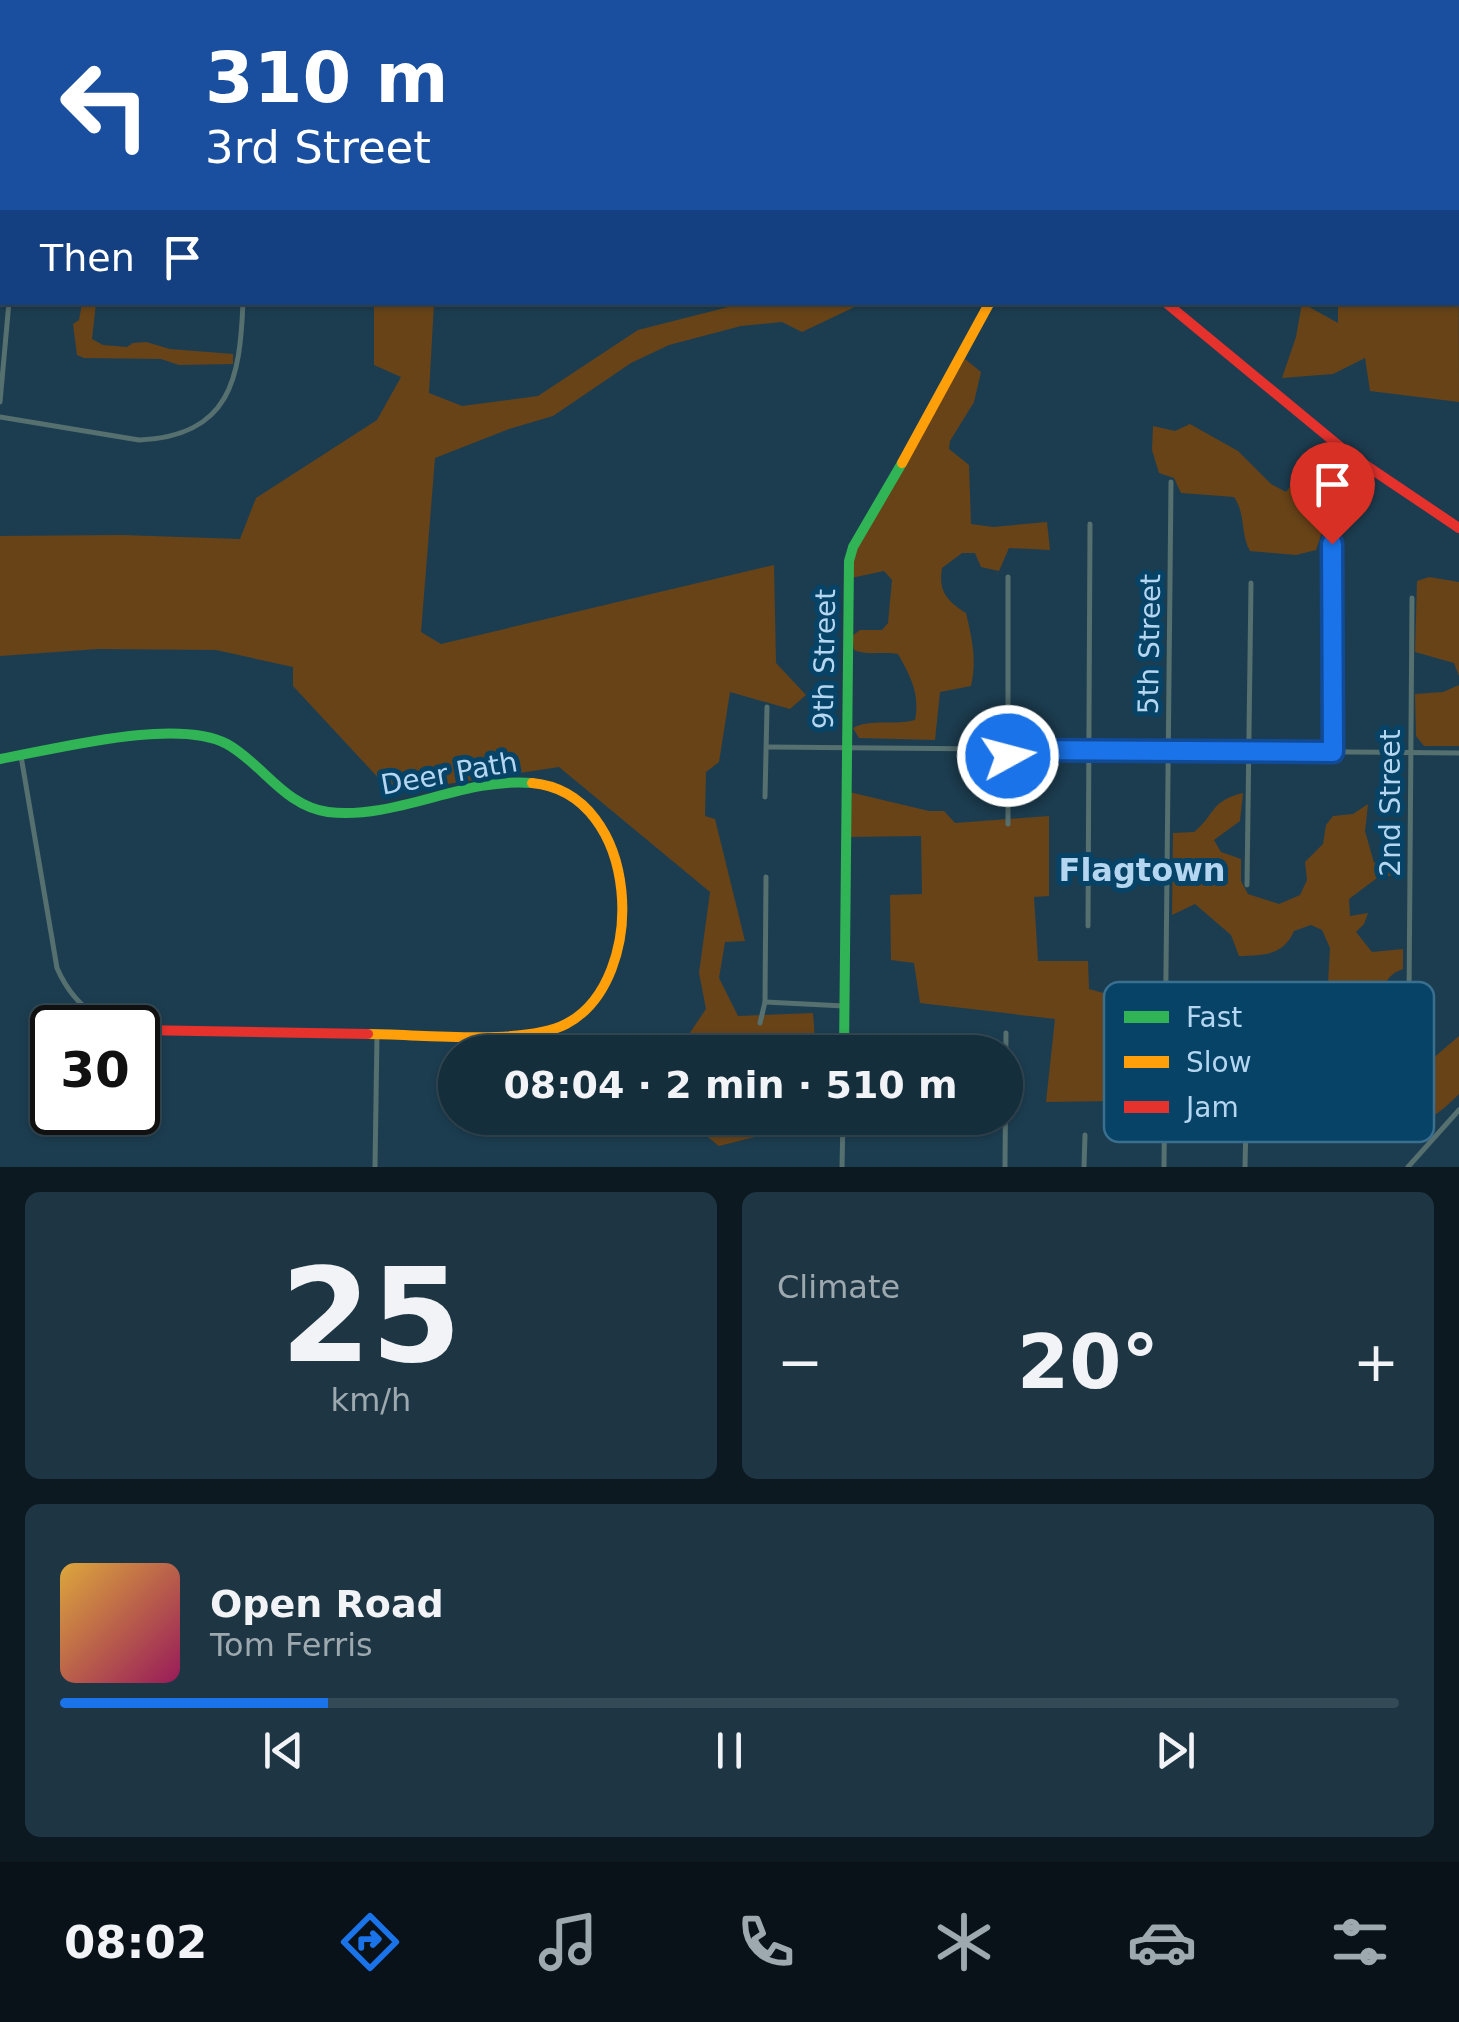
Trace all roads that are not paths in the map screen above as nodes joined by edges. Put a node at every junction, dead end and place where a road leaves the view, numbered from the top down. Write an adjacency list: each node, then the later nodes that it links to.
1 (9, 305): 5 (street)
2 (243, 305): 6 (street)
3 (988, 305): 16 (street, 9th Street)
4 (1169, 305): 9 (street)
5 (0, 402)
6 (0, 417)
7 (1171, 482): 19 (street, 5th Street)
8 (1090, 524): 18 (street)
9 (1459, 528)
10 (1332, 544): 21 (street)
11 (1008, 577): 17 (street)
12 (1250, 583): 20 (street)
13 (1412, 598): 22 (street, 2nd Street)
14 (767, 707): 15 (street)
15 (767, 747): 16 (street); 26 (street)
16 (845, 748): 17 (street); 35 (street, 9th Street)
17 (1008, 750): 18 (street); 27 (street)
18 (1088, 751): 19 (street); 30 (street)
19 (1168, 751): 20 (street); 31 (street, 5th Street)
20 (1248, 752): 21 (street); 29 (street)
21 (1333, 752): 22 (street)
22 (1411, 752): 23 (street); 32 (street, 2nd Street)
23 (1459, 753)
24 (21, 756): 25 (street, Deer Path); 34 (street); 39 (street, Deer Path)
25 (0, 760)
26 (765, 797)
27 (1008, 824)
28 (766, 878): 33 (street)
29 (1247, 884)
30 (1088, 926)
31 (1166, 982)
32 (1408, 982)
33 (765, 1002): 35 (street); 36 (street)
34 (82, 1005)
35 (844, 1006): 40 (street, 9th Street)
36 (760, 1023)
37 (160, 1030): 39 (street, Deer Path)
38 (1006, 1033): 49 (street)
39 (377, 1034): 47 (street)
40 (844, 1035)
41 (1459, 1110): 44 (street)
42 (842, 1135): 48 (street)
43 (1085, 1135): 50 (street)
44 (1434, 1138)
45 (1164, 1142): 51 (street, 5th Street)
46 (1430, 1142): 52 (street)
47 (375, 1167)
48 (842, 1167)
49 (1005, 1167)
50 (1084, 1167)
51 (1164, 1167)
52 (1408, 1167)

